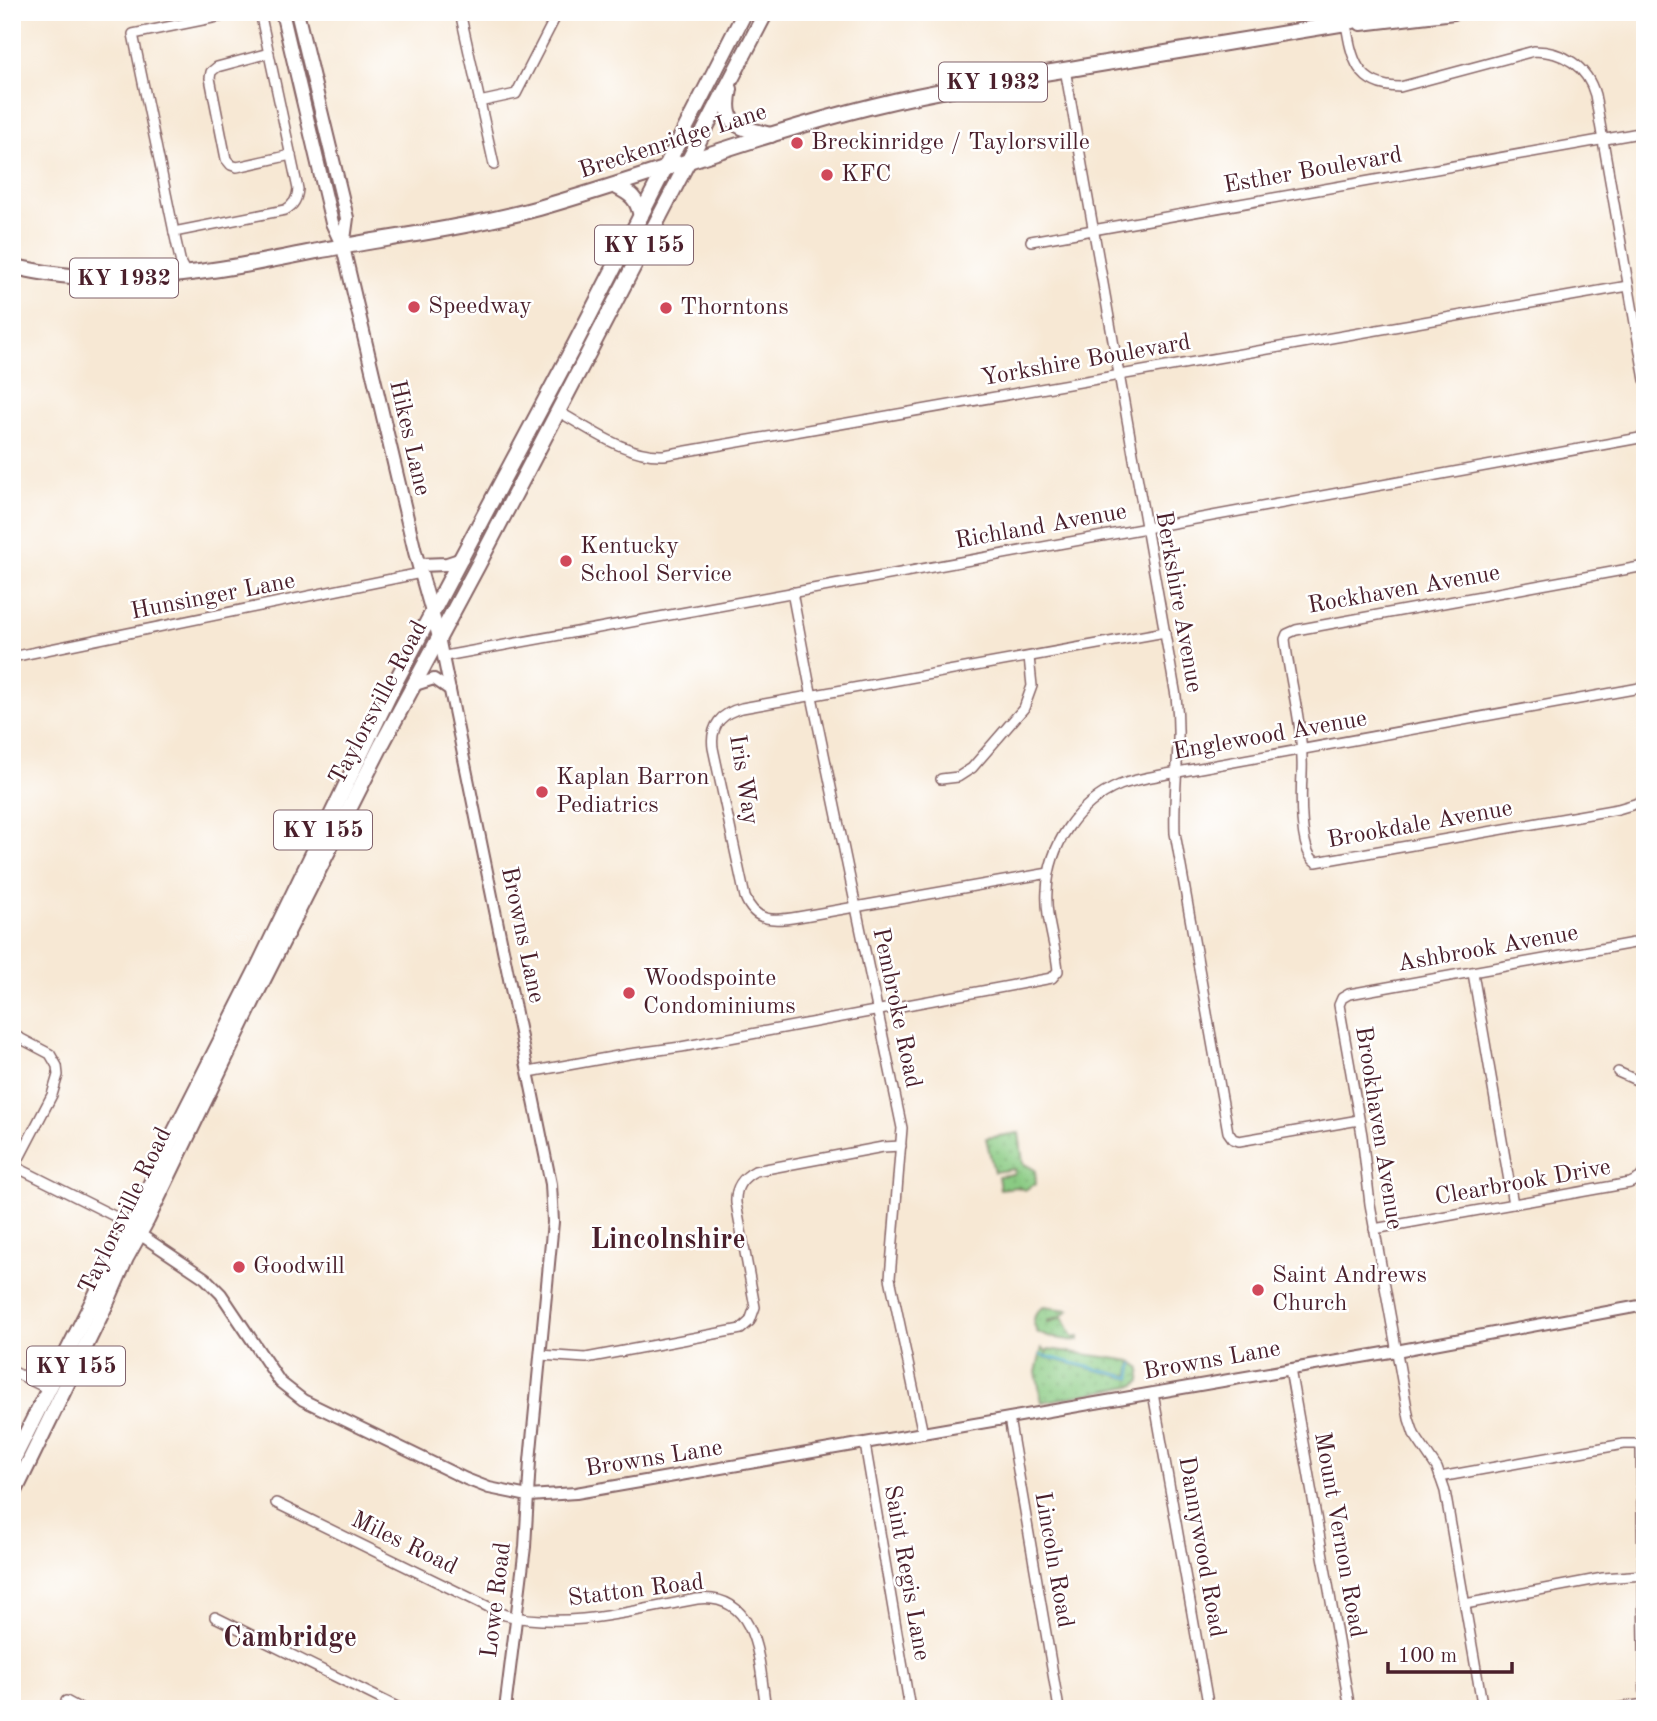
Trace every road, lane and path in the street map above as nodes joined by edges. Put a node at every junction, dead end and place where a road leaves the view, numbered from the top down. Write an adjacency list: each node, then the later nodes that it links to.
1 (242, 12): 26 (street)
2 (260, 12): 12 (street)
3 (282, 12): 28 (main road, Hikes Lane)
4 (297, 12): 28 (main road, Hikes Lane)
5 (460, 12): 15 (street)
6 (558, 12): 15 (street)
7 (745, 12): 22 (main road, Taylorsville Road / KY 155)
8 (766, 12): 14 (main road, Taylorsville Road / KY 155)
9 (1381, 12): 11 (main road, Breckenridge Lane / KY 1932)
10 (1454, 12): 11 (main road, Breckenridge Lane / KY 1932)
11 (1345, 17): 13 (main road, Breckenridge Lane / KY 1932); 18 (street)
12 (269, 53): 19 (street); 19 (street)
13 (1065, 69): 17 (main road, Breckenridge Lane / KY 1932); 25 (street, Berkshire Avenue)
14 (734, 72): 17 (main road); 21 (main road, Taylorsville Road / KY 155)
15 (479, 102): 20 (street)
16 (1645, 132): 18 (street, Esther Boulevard)
17 (771, 135): 21 (main road, Breckenridge Lane / KY 1932)
18 (1602, 139): 25 (street, Esther Boulevard); 31 (street)
19 (291, 155): 26 (street)
20 (494, 164)
21 (686, 164): 22 (main road, Breckenridge Lane / KY 1932); 34 (main road, Taylorsville Road / KY 155)
22 (665, 170): 23 (main road, Breckenridge Lane / KY 1932); 24 (main road, Taylorsville Road / KY 155)
23 (615, 186): 24 (main road); 28 (main road, Breckenridge Lane / KY 1932)
24 (641, 216): 37 (main road, Taylorsville Road / KY 155)
25 (1093, 229): 27 (street, Esther Boulevard); 32 (street, Berkshire Avenue)
26 (174, 232): 30 (street)
27 (1031, 241)
28 (343, 247): 30 (main road, Breckenridge Lane / KY 1932); 39 (main road, Hikes Lane)
29 (12, 265): 30 (main road, Breckenridge Lane / KY 1932)
30 (186, 273)
31 (1628, 286): 32 (street, Yorkshire Boulevard); 33 (street)
32 (1119, 376): 34 (street, Yorkshire Boulevard); 36 (street, Berkshire Avenue)
33 (1645, 380)
34 (559, 412): 43 (main road, Taylorsville Road / KY 155)
35 (1645, 437): 36 (street, Richland Avenue)
36 (1145, 527): 40 (street, Richland Avenue); 42 (street, Berkshire Avenue)
37 (462, 559): 39 (main road); 41 (main road, Taylorsville Road / KY 155)
38 (1645, 566): 51 (street, Rockhaven Avenue)
39 (420, 569): 41 (main road, Hikes Lane); 45 (street, Hunsinger Lane)
40 (792, 592): 44 (street, Richland Avenue); 50 (street, Pembroke Road)
41 (432, 614): 43 (main road, Hikes Lane); 71 (main road, Taylorsville Road / KY 155)
42 (1165, 632): 46 (street, Iris Way); 52 (street, Berkshire Avenue)
43 (439, 637): 44 (street, Browns Lane); 47 (main road, Taylorsville Road / KY 155)
44 (445, 656): 49 (street, Browns Lane)
45 (12, 657)
46 (1029, 657): 50 (street, Iris Way); 53 (street)
47 (412, 685): 49 (street); 71 (main road, Taylorsville Road / KY 155)
48 (1645, 687): 51 (street, Englewood Avenue)
49 (450, 690): 62 (street, Browns Lane)
50 (811, 696): 56 (street, Pembroke Road); 56 (street, Iris Way)
51 (1303, 750): 52 (street, Englewood Avenue); 54 (street, Brookdale Avenue)
52 (1178, 772): 55 (street, Englewood Avenue); 65 (street, Berkshire Avenue)
53 (942, 779)
54 (1645, 802)
55 (1049, 873): 56 (street, Iris Way); 60 (street, Englewood Avenue)
56 (855, 906): 60 (street, Pembroke Road)
57 (1645, 941): 58 (street, Ashbrook Avenue)
58 (1473, 973): 59 (street, Ashbrook Avenue); 69 (street)
59 (1340, 1000): 65 (street, Brookhaven Avenue)
60 (878, 1010): 62 (street); 66 (street, Pembroke Road)
61 (12, 1034): 67 (street)
62 (529, 1072): 74 (street, Browns Lane)
63 (1618, 1072): 64 (street)
64 (1645, 1084)
65 (1359, 1120): 70 (street, Brookhaven Avenue)
66 (901, 1146): 74 (street); 80 (street, Pembroke Road)
67 (14, 1166): 71 (street)
68 (1645, 1171): 69 (street, Clearbrook Drive)
69 (1513, 1204): 70 (street, Clearbrook Drive)
70 (1374, 1229): 73 (street, Brookhaven Avenue)
71 (134, 1230): 77 (main road, Taylorsville Road / KY 155); 84 (street); 85 (main road, Taylorsville Road / KY 155)
72 (1645, 1305): 73 (street, Browns Lane)
73 (1396, 1351): 75 (street, Browns Lane); 83 (street, Brookhaven Avenue)
74 (540, 1355): 84 (street, Browns Lane)
75 (1290, 1369): 78 (street, Browns Lane); 100 (street, Mount Vernon Road)
76 (12, 1371): 77 (street)
77 (48, 1389): 82 (main road, Taylorsville Road / KY 155)
78 (1153, 1393): 79 (street, Browns Lane); 99 (street, Dannywood Road)
79 (1009, 1418): 80 (street, Browns Lane); 98 (street, Lincoln Road)
80 (923, 1434): 81 (street, Browns Lane)
81 (865, 1444): 84 (street, Browns Lane); 97 (street, Saint Regis Lane)
82 (12, 1462)
83 (1440, 1477): 87 (street); 88 (street, Brookhaven Avenue)
84 (528, 1496): 90 (street, Lowe Road)
85 (12, 1497)
86 (276, 1503): 90 (street, Miles Road)
87 (1644, 1575): 88 (street); 92 (street)
88 (1465, 1604): 101 (street, Brookhaven Avenue)
89 (215, 1617): 94 (street)
90 (516, 1618): 95 (street, Lowe Road); 96 (street, Statton Road)
91 (66, 1701): 93 (street)
92 (1645, 1705): 102 (street)
93 (81, 1709)
94 (401, 1709)
95 (505, 1709)
96 (766, 1709)
97 (910, 1709)
98 (1059, 1709)
99 (1209, 1709)
100 (1350, 1709)
101 (1483, 1709)
102 (1610, 1709)

